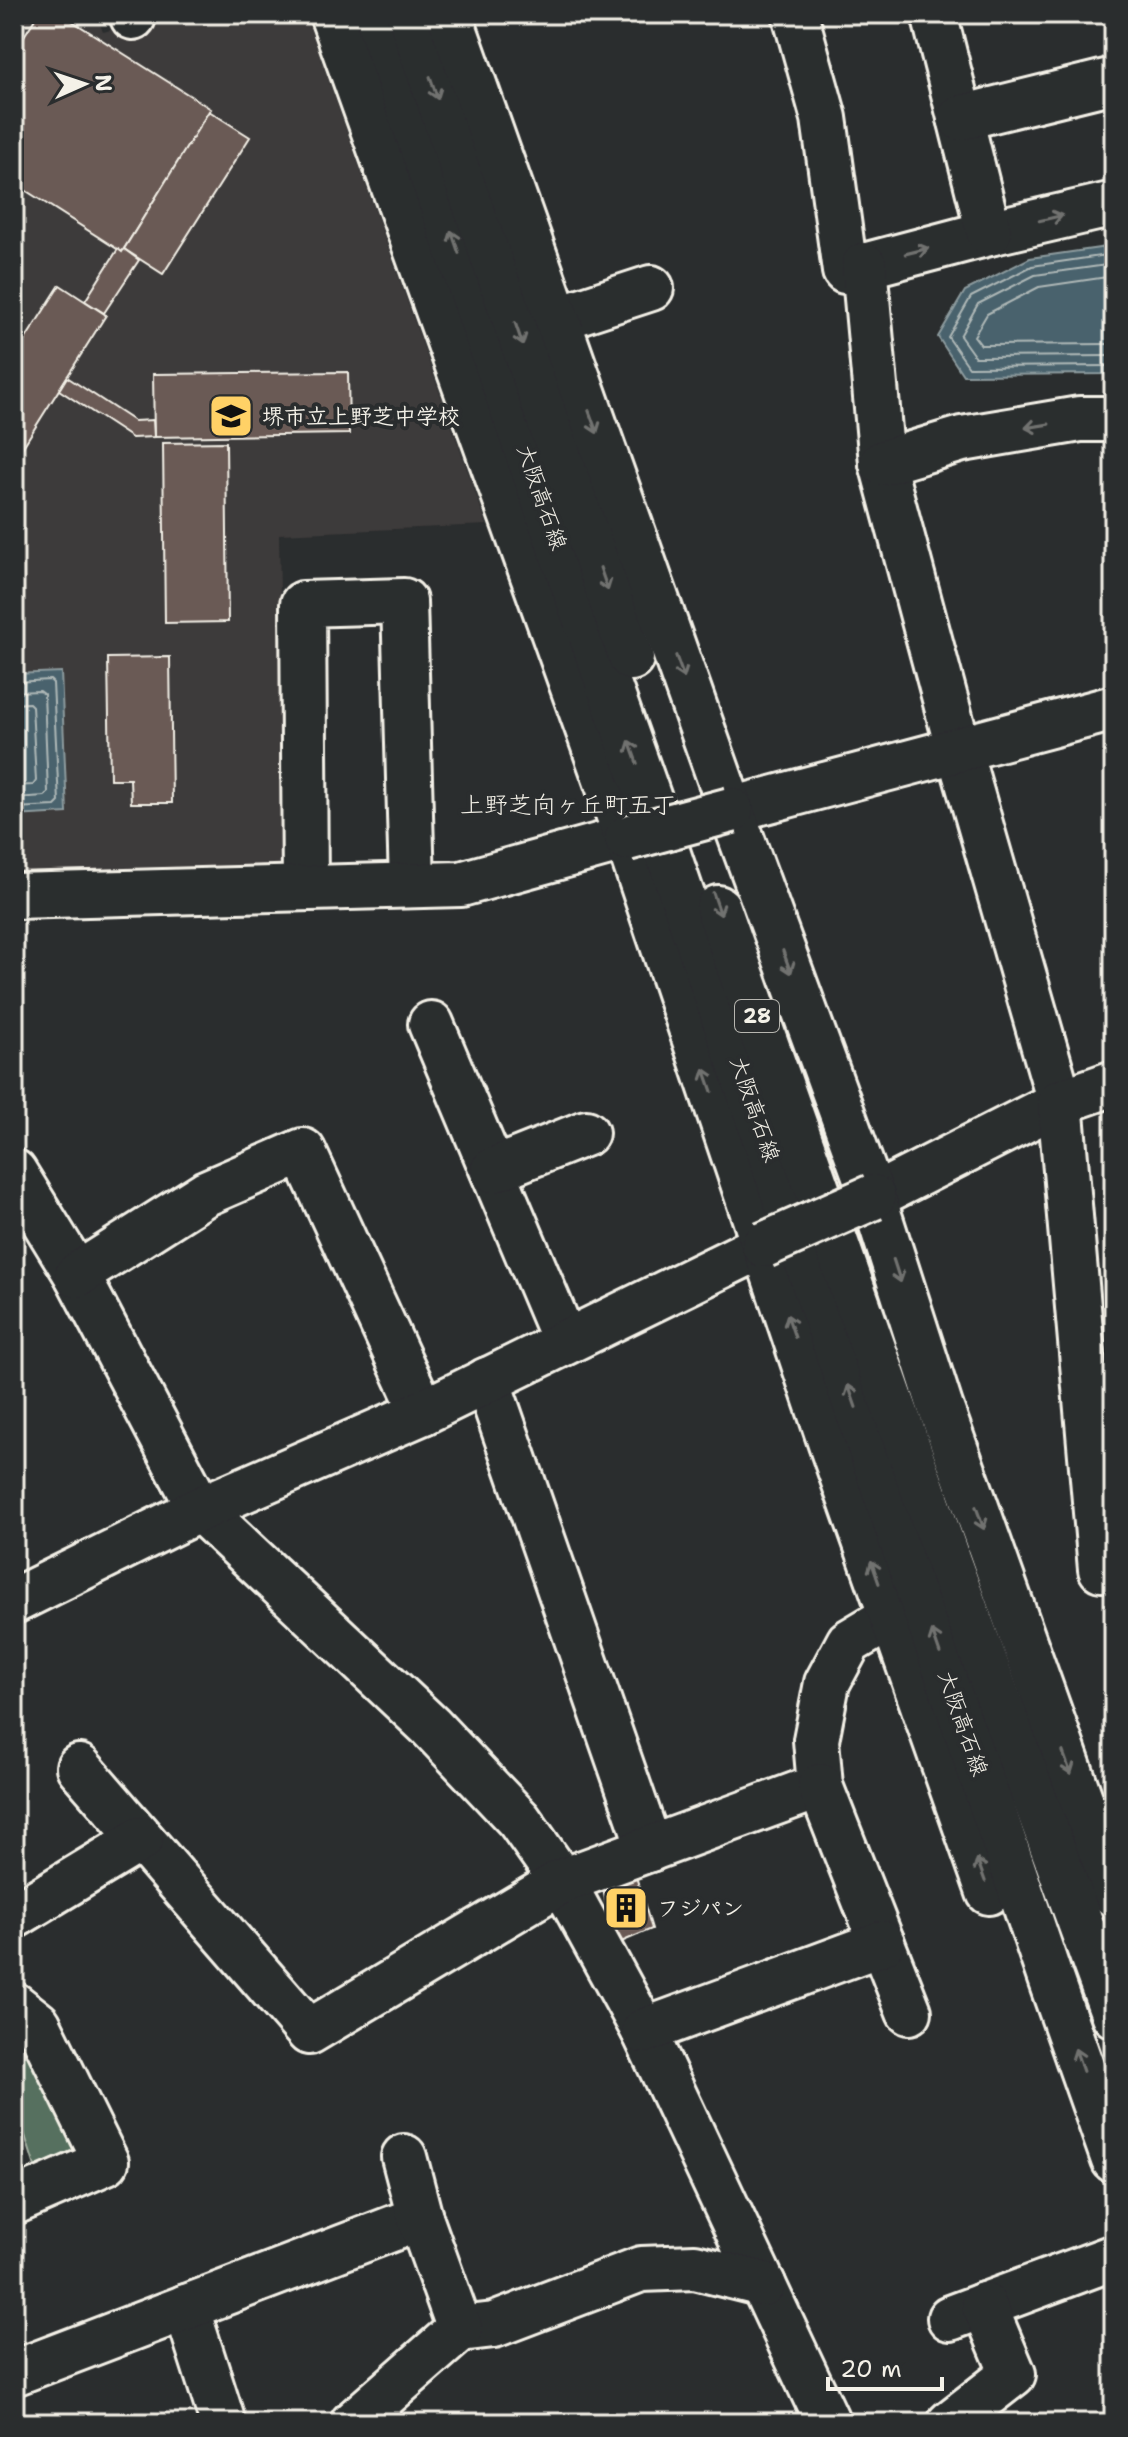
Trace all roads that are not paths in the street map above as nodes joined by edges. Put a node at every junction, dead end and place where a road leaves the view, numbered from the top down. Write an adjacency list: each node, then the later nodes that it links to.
1 (332, 14): 19 (street)
2 (376, 14): 47 (street, 大阪高石線 / 28, one-way to 2)
3 (409, 14): 50 (street, 大阪高石線 / 28, one-way to 50)
4 (449, 14): 13 (street)
5 (795, 14): 11 (street)
6 (934, 14): 8 (street)
7 (1114, 80): 8 (street)
8 (960, 118): 10 (street)
9 (1114, 204): 10 (street, one-way to 9)
10 (989, 233): 11 (street, one-way to 10)
11 (854, 268): 15 (street)
12 (651, 288): 13 (street)
13 (556, 319): 18 (street, one-way to 18)
14 (1114, 419): 15 (street, one-way to 15)
15 (882, 463): 17 (street)
16 (1114, 708): 17 (street)
17 (959, 751): 18 (street); 25 (street)
18 (731, 810): 19 (street, bridge); 29 (street, one-way to 29)
19 (627, 838): 20 (street); 30 (street, one-way to 19)
20 (412, 885): 21 (street); 21 (street)
21 (305, 888): 22 (street)
22 (14, 896)
23 (431, 1024): 27 (street)
24 (1114, 1083): 25 (street)
25 (1060, 1102): 29 (street); 36 (street)
26 (586, 1133): 27 (street)
27 (493, 1170): 32 (street)
28 (14, 1172): 31 (street)
29 (873, 1197): 30 (street, bridge); 44 (street, one-way to 44)
30 (764, 1245): 32 (street); 38 (street, one-way to 30)
31 (77, 1275): 34 (street); 35 (street)
32 (565, 1342): 33 (street)
33 (487, 1380): 34 (street); 42 (street)
34 (423, 1412): 35 (street)
35 (200, 1509): 37 (street); 43 (street)
36 (1114, 1567)
37 (14, 1601)
38 (891, 1617): 40 (street); 47 (street, one-way to 38)
39 (79, 1767): 41 (street)
40 (820, 1786): 42 (street); 46 (street)
41 (141, 1839): 43 (street); 45 (street)
42 (650, 1849): 43 (street)
43 (562, 1881): 51 (street)
44 (1114, 1894)
45 (14, 1916)
46 (882, 1943): 49 (street); 51 (street)
47 (1051, 1981): 53 (street, 大阪高石線 / 28, one-way to 47)
48 (17, 1998): 54 (street)
49 (909, 2012)
50 (1114, 2015)
51 (644, 2031): 57 (street)
52 (404, 2157): 55 (street)
53 (1114, 2160)
54 (14, 2202)
55 (420, 2218): 58 (street); 59 (street)
56 (1114, 2257): 64 (street)
57 (763, 2284): 59 (street); 63 (street)
58 (186, 2307): 60 (street); 61 (street)
59 (460, 2329): 62 (street)
60 (14, 2373)
61 (223, 2423)
62 (353, 2423)
63 (828, 2423)
64 (950, 2423)

